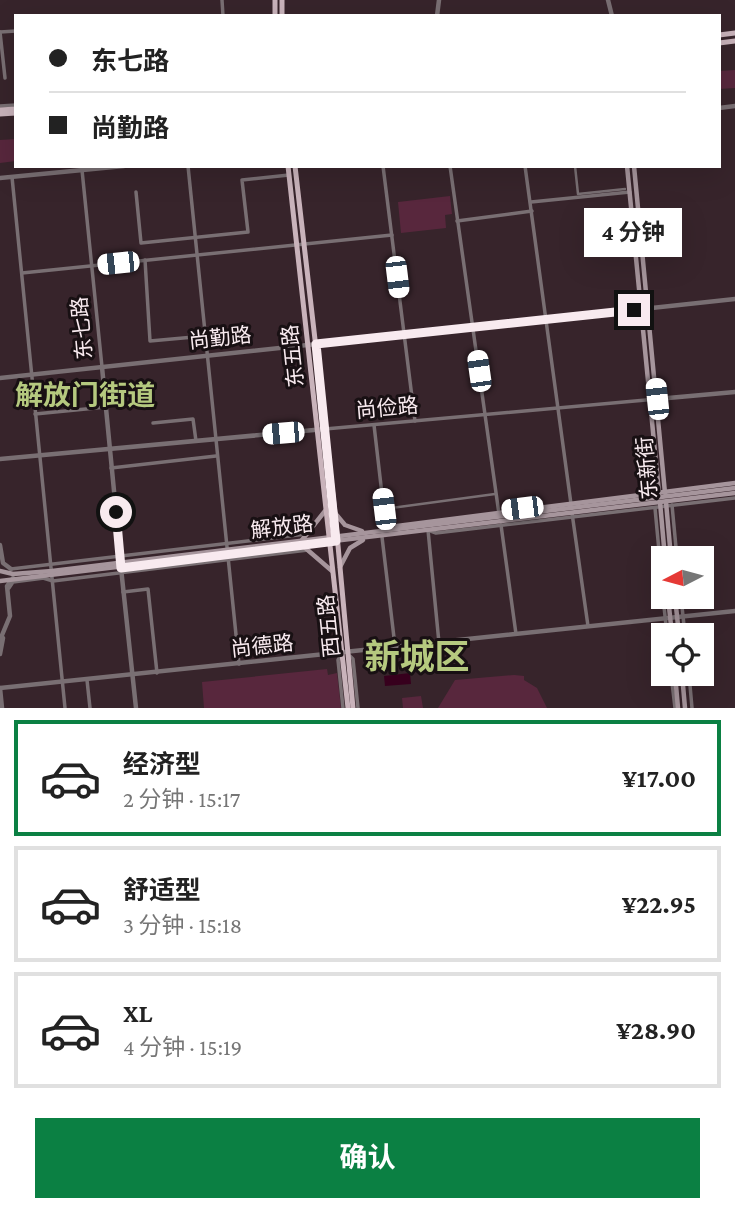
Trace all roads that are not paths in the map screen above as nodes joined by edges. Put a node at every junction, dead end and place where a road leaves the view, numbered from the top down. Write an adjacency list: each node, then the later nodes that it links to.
1 (0, 32): 2 (street)
2 (1, 54): 3 (street)
3 (5, 78)
4 (103, 168): 14 (street)
5 (188, 168): 24 (street)
6 (288, 168): 15 (main road, 东五路)
7 (295, 168): 25 (main road, 东五路)
8 (383, 168): 23 (street)
9 (450, 168): 22 (street)
10 (525, 168): 20 (street)
11 (575, 168): 18 (street)
12 (627, 168): 18 (main road, 东新街)
13 (634, 168): 32 (main road, 东新街)
14 (82, 170): 16 (street); 29 (street, 东七路)
15 (289, 174): 24 (street); 26 (main road, 东五路)
16 (12, 177): 17 (street); 30 (street)
17 (0, 178)
18 (627, 190): 20 (street); 32 (main road, 东新街)
19 (136, 192): 24 (street)
20 (530, 202): 21 (street)
21 (532, 211): 22 (street); 33 (street)
22 (457, 221): 34 (street)
23 (392, 235): 25 (street); 35 (street)
24 (195, 238): 27 (street)
25 (304, 245): 26 (street); 37 (main road, 东五路)
26 (296, 246): 27 (street); 38 (main road, 东五路)
27 (197, 255): 28 (street); 36 (street)
28 (145, 260): 29 (street); 36 (street)
29 (92, 266): 30 (street); 40 (street, 东七路)
30 (22, 273): 41 (street)
31 (735, 299): 32 (street, 尚勤路)
32 (644, 309): 33 (street, 尚勤路); 44 (main road, 东新街)
33 (547, 319): 34 (street, 尚勤路); 46 (street)
34 (473, 327): 35 (street, 尚勤路); 48 (street)
35 (404, 335): 37 (street, 尚勤路); 49 (street)
36 (205, 336): 39 (street)
37 (316, 344): 38 (street, 尚勤路); 52 (main road, 东五路)
38 (307, 345): 39 (street, 尚勤路); 53 (main road, 东五路)
39 (206, 356): 40 (street, 尚勤路); 54 (street)
40 (102, 367): 41 (street, 尚勤路); 45 (street, 东七路)
41 (32, 374): 42 (street, 尚勤路); 47 (street)
42 (0, 377)
43 (735, 392): 44 (street, 尚俭路)
44 (654, 400): 46 (street, 尚俭路); 63 (main road, 东新街)
45 (106, 407): 47 (street); 56 (street, 东七路)
46 (559, 408): 48 (street, 尚俭路); 65 (street)
47 (36, 414): 57 (street)
48 (484, 415): 49 (street, 尚俭路); 62 (street)
49 (415, 421): 51 (street, 尚俭路)
50 (153, 423): 55 (street)
51 (374, 425): 52 (street, 尚俭路); 64 (street)
52 (325, 429): 53 (street, 尚俭路); 67 (main road, 东五路)
53 (316, 430): 54 (street, 尚俭路); 66 (main road, 东五路)
54 (214, 439): 55 (street, 尚俭路); 58 (street)
55 (196, 441): 56 (street, 尚俭路)
56 (110, 449): 57 (street, 尚俭路); 60 (street, 东七路)
57 (40, 455): 59 (street, 尚俭路); 86 (street)
58 (216, 456): 60 (street); 85 (street)
59 (0, 459)
60 (111, 468): 87 (street, 东七路)
61 (735, 490): 63 (main road, 解放路); 63 (main road)
62 (495, 494): 64 (street); 69 (street)
63 (663, 501): 65 (main road, 解放路); 65 (main road); 80 (street); 81 (main road, 东新街); 82 (main road, 东新街); 83 (street)
64 (384, 509): 71 (street)
65 (572, 510): 69 (main road, 解放路); 69 (main road); 103 (street)
66 (325, 511): 74 (main road); 77 (main road, 东五路)
67 (335, 513): 73 (main road); 77 (main road, 东五路)
68 (433, 519): 69 (main road); 70 (main road); 71 (main road)
69 (500, 519): 70 (main road, 解放路); 72 (main road, 解放路); 105 (street)
70 (440, 523): 71 (main road, 解放路)
71 (386, 529): 73 (main road, 解放路)
72 (428, 530): 75 (main road, 解放路); 107 (street)
73 (362, 531): 77 (main road, 解放路)
74 (308, 533): 78 (main road); 85 (street)
75 (382, 537): 76 (main road, 解放路); 108 (street)
76 (364, 538): 77 (main road, 解放路); 90 (main road)
77 (332, 539): 78 (main road, 解放路); 90 (main road, 西五路)
78 (302, 543): 84 (main road); 85 (main road, 解放路)
79 (0, 545): 88 (street)
80 (664, 546)
81 (665, 546)
82 (669, 546)
83 (674, 546)
84 (308, 550): 85 (street); 90 (main road)
85 (226, 552): 87 (main road, 解放路); 87 (street); 111 (street)
86 (49, 565): 87 (street); 88 (street); 91 (street)
87 (121, 565): 91 (main road, 解放路); 93 (street, 东七路)
88 (11, 569)
89 (0, 571): 91 (main road, 解放路)
90 (335, 571): 109 (main road, 西五路)
91 (52, 576): 92 (main road, 解放路); 92 (street); 115 (street)
92 (8, 581): 104 (street)
93 (124, 592): 112 (street); 113 (street, 东七路)
94 (667, 609): 99 (main road)
95 (678, 609): 98 (main road)
96 (680, 609): 98 (street)
97 (735, 611): 98 (street, 尚德路)
98 (680, 617): 99 (street, 尚德路); 101 (main road); 102 (street)
99 (668, 618): 100 (main road); 103 (street, 尚德路)
100 (668, 623)
101 (680, 623)
102 (682, 623)
103 (588, 626): 105 (street, 尚德路)
104 (3, 632): 106 (street); 110 (street)
105 (516, 634): 107 (street, 尚德路)
106 (0, 640)
107 (439, 643): 108 (street, 尚德路)
108 (395, 648): 109 (street, 尚德路)
109 (344, 653): 111 (street, 尚德路); 124 (main road, 西五路); 125 (main road, 西五路)
110 (0, 654)
111 (239, 664): 112 (street, 尚德路)
112 (157, 673): 113 (street, 尚德路)
113 (132, 675): 114 (street, 尚德路); 123 (street, 东七路)
114 (87, 680): 115 (street, 尚德路); 122 (street)
115 (63, 682): 119 (street, 尚德路); 121 (street)
116 (674, 686): 126 (main road)
117 (683, 686): 127 (main road)
118 (690, 686): 128 (street)
119 (0, 688): 120 (street)
120 (2, 708)
121 (65, 708)
122 (90, 708)
123 (136, 708)
124 (346, 708)
125 (356, 708)
126 (676, 708)
127 (685, 708)
128 (692, 708)

